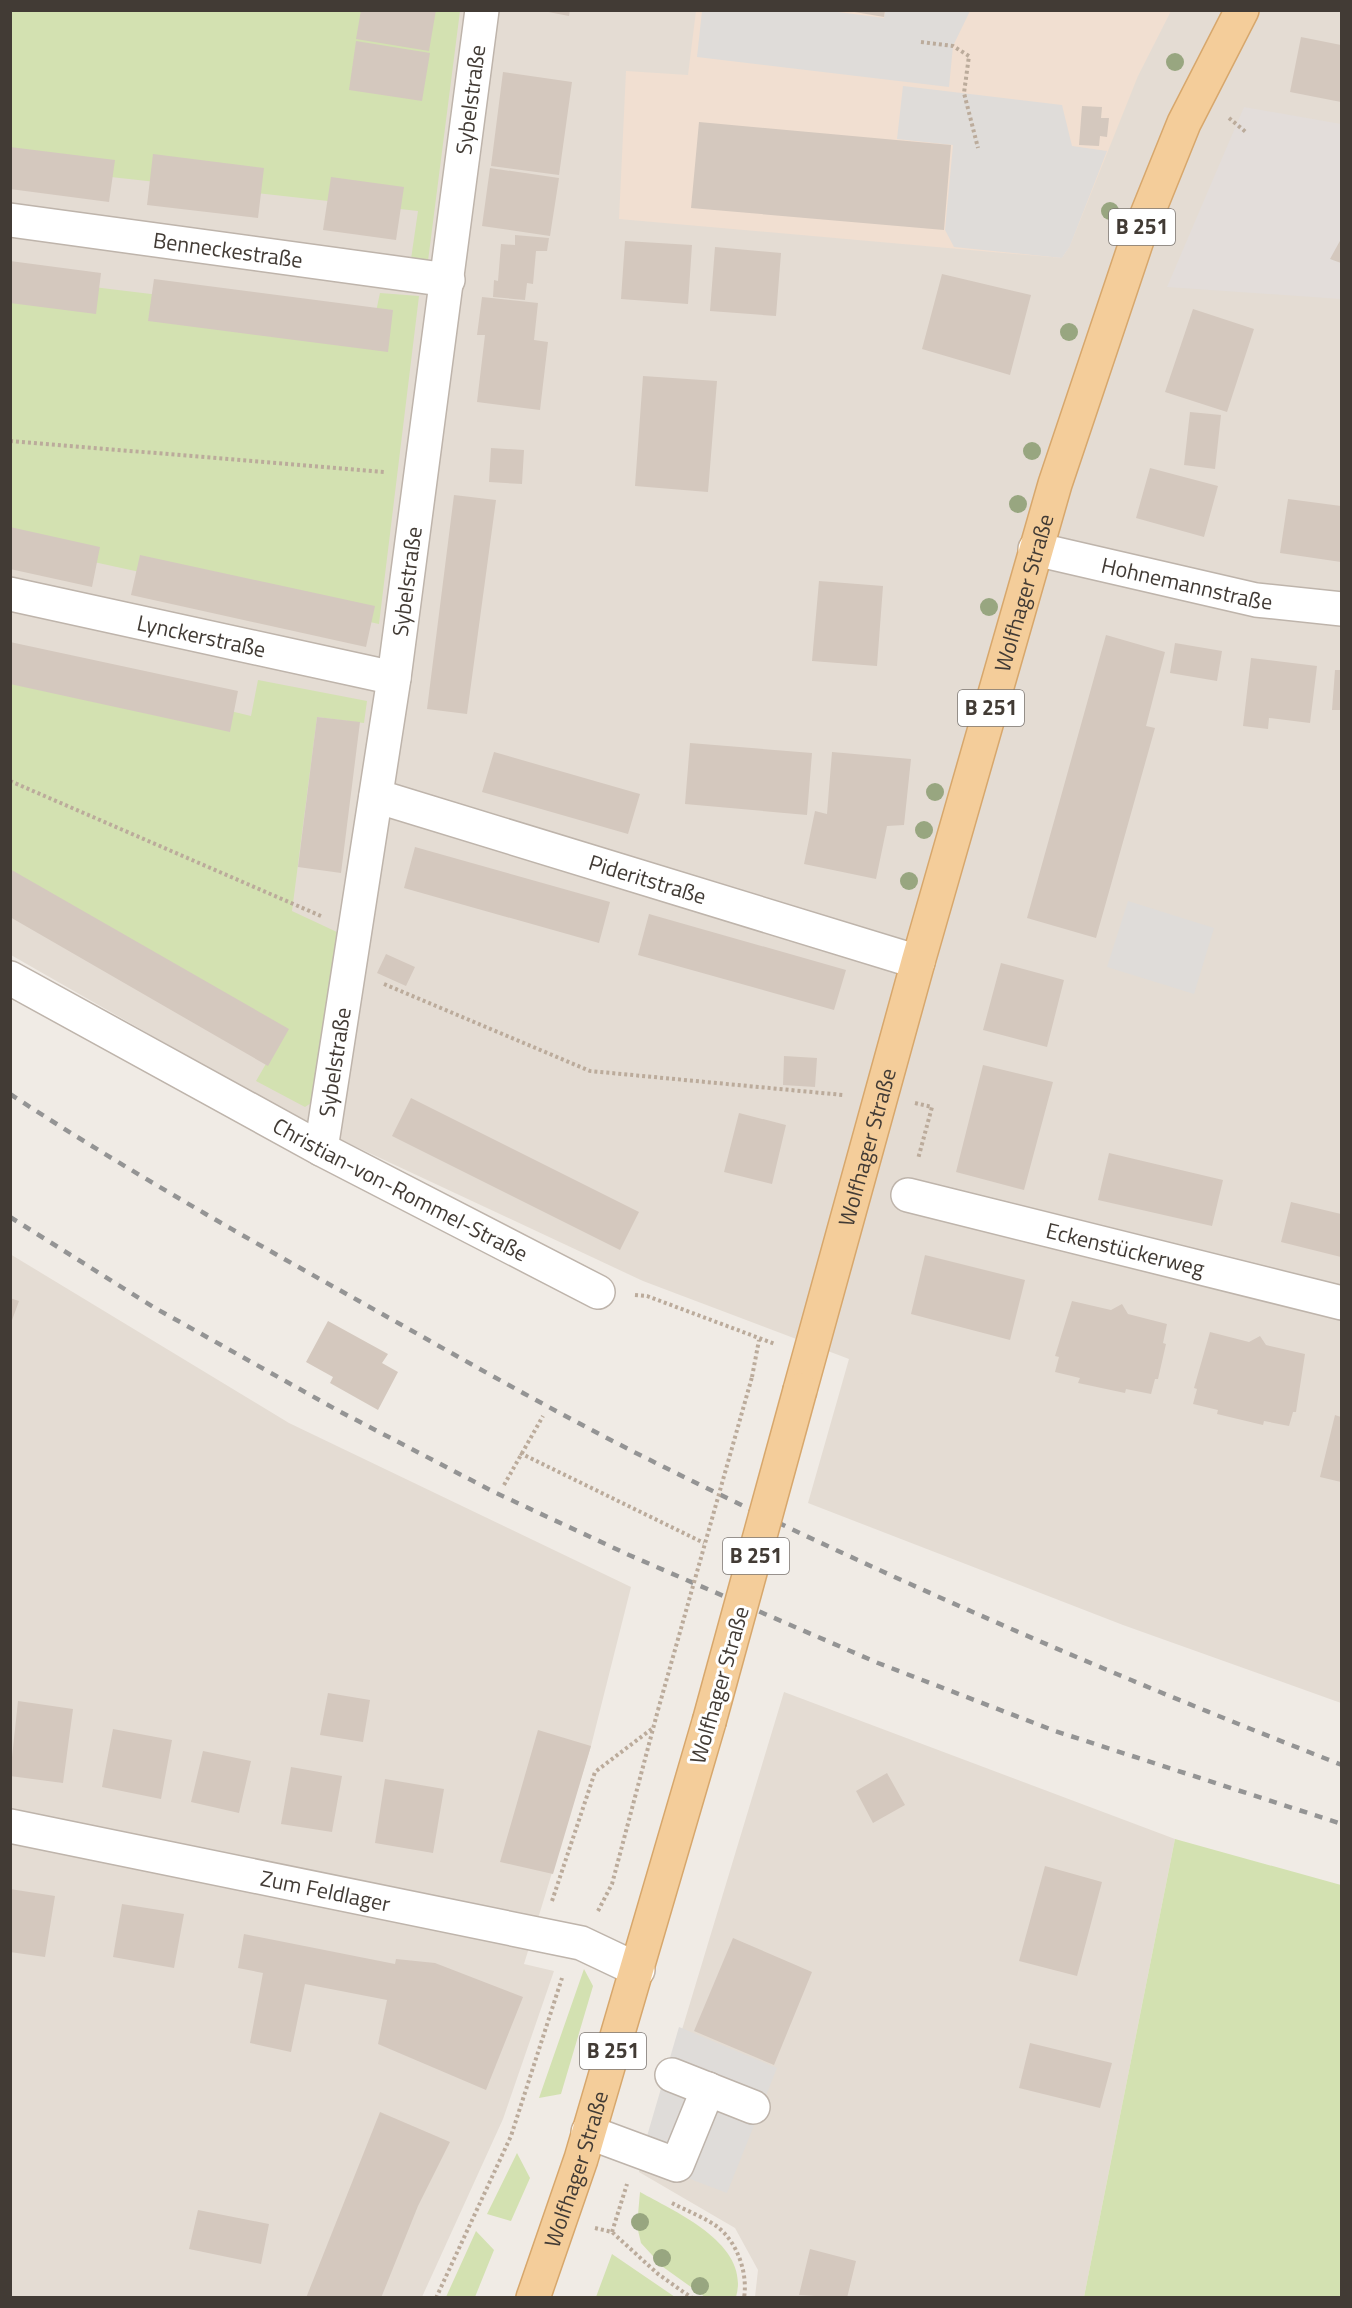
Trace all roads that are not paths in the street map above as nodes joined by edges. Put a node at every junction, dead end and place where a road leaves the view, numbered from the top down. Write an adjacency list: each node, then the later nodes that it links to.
1 (482, 10): 4 (street, Sybelstraße)
2 (1242, 10): 5 (main road, Wolfhager Straße / B 251)
3 (10, 220): 4 (street, Benneckestraße)
4 (448, 280): 8 (street, Sybelstraße)
5 (1035, 549): 7 (street, Hohnemannstraße); 10 (main road, Wolfhager Straße / B 251)
6 (10, 594): 8 (street, Lynckerstraße)
7 (1341, 609)
8 (394, 678): 9 (street, Sybelstraße)
9 (376, 796): 10 (street, Pideritstraße); 12 (street, Sybelstraße)
10 (918, 962): 17 (main road, Wolfhager Straße / B 251, bridge)
11 (10, 978): 12 (street, Christian-von-Rommel-Straße)
12 (321, 1149): 14 (street, Christian-von-Rommel-Straße)
13 (908, 1195): 15 (street, Eckenstückerweg)
14 (598, 1292)
15 (1341, 1303)
16 (10, 1826): 17 (street, Zum Feldlager)
17 (638, 1970): 21 (main road, Wolfhager Straße / B 251)
18 (672, 2074): 19 (street)
19 (708, 2089): 20 (street); 21 (street)
20 (753, 2107)
21 (588, 2132): 22 (main road, Wolfhager Straße / B 251)
22 (532, 2298)

